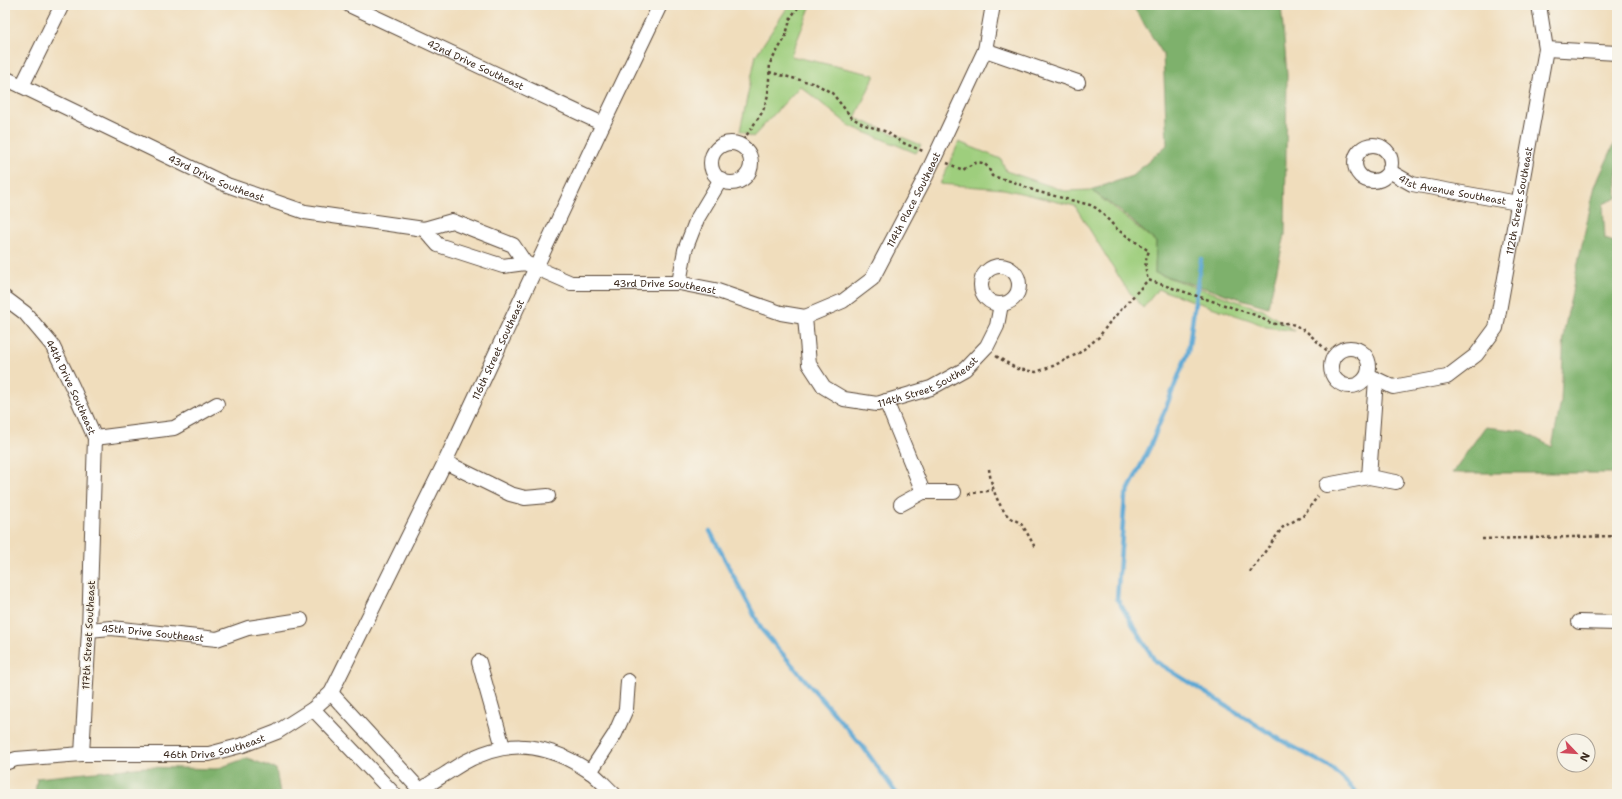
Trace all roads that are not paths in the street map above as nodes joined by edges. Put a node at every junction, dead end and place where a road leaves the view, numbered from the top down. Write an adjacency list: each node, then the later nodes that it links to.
1 (62, 5): 11 (street)
2 (349, 5): 12 (street, 42nd Drive Southeast)
3 (660, 5): 12 (street, 116th Street Southeast)
4 (993, 5): 7 (street, 114th Place Southeast)
5 (1540, 5): 6 (street, 112th Street Southeast)
6 (1546, 49): 8 (street); 15 (street, 112th Street Southeast)
7 (985, 50): 10 (street); 21 (street, 114th Place Southeast)
8 (1617, 53)
9 (5, 78): 11 (street, 43rd Drive Southeast)
10 (1078, 82)
11 (22, 86): 16 (street, 43rd Drive Southeast)
12 (603, 124): 17 (street, 116th Street Southeast)
13 (1389, 171): 15 (street, 41st Avenue Southeast)
14 (720, 179): 14 (street); 18 (street)
15 (1518, 203): 22 (street, 112th Street Southeast)
16 (424, 229): 17 (street); 17 (street, 43rd Drive Southeast)
17 (531, 265): 18 (street, 43rd Drive Southeast); 26 (street, 116th Street Southeast)
18 (679, 282): 21 (street, 43rd Drive Southeast)
19 (5, 298): 25 (street, 44th Drive Southeast)
20 (1000, 304): 23 (street, 114th Street Southeast)
21 (805, 316): 23 (street, 114th Street Southeast)
22 (1372, 377): 22 (street); 27 (street)
23 (886, 401): 30 (street)
24 (216, 404): 25 (street, 44th Drive Southeast)
25 (95, 438): 37 (street, 117th Street Southeast)
26 (445, 462): 32 (street); 40 (street, 116th Street Southeast)
27 (1369, 477): 28 (street); 29 (street)
28 (1396, 482)
29 (1326, 485)
30 (923, 492): 31 (street); 33 (street)
31 (954, 492)
32 (548, 496)
33 (901, 504)
34 (301, 620): 37 (street, 45th Drive Southeast)
35 (1579, 622): 36 (street)
36 (1617, 623)
37 (89, 630): 43 (street, 117th Street Southeast)
38 (479, 662): 42 (street)
39 (628, 681): 45 (street)
40 (332, 693): 41 (street, 46th Drive Southeast); 46 (street)
41 (313, 709): 43 (street, 46th Drive Southeast); 47 (street)
42 (503, 747): 45 (street); 46 (street)
43 (82, 754): 44 (street)
44 (5, 763)
45 (590, 772): 48 (street)
46 (419, 792)
47 (394, 794)
48 (614, 794)

